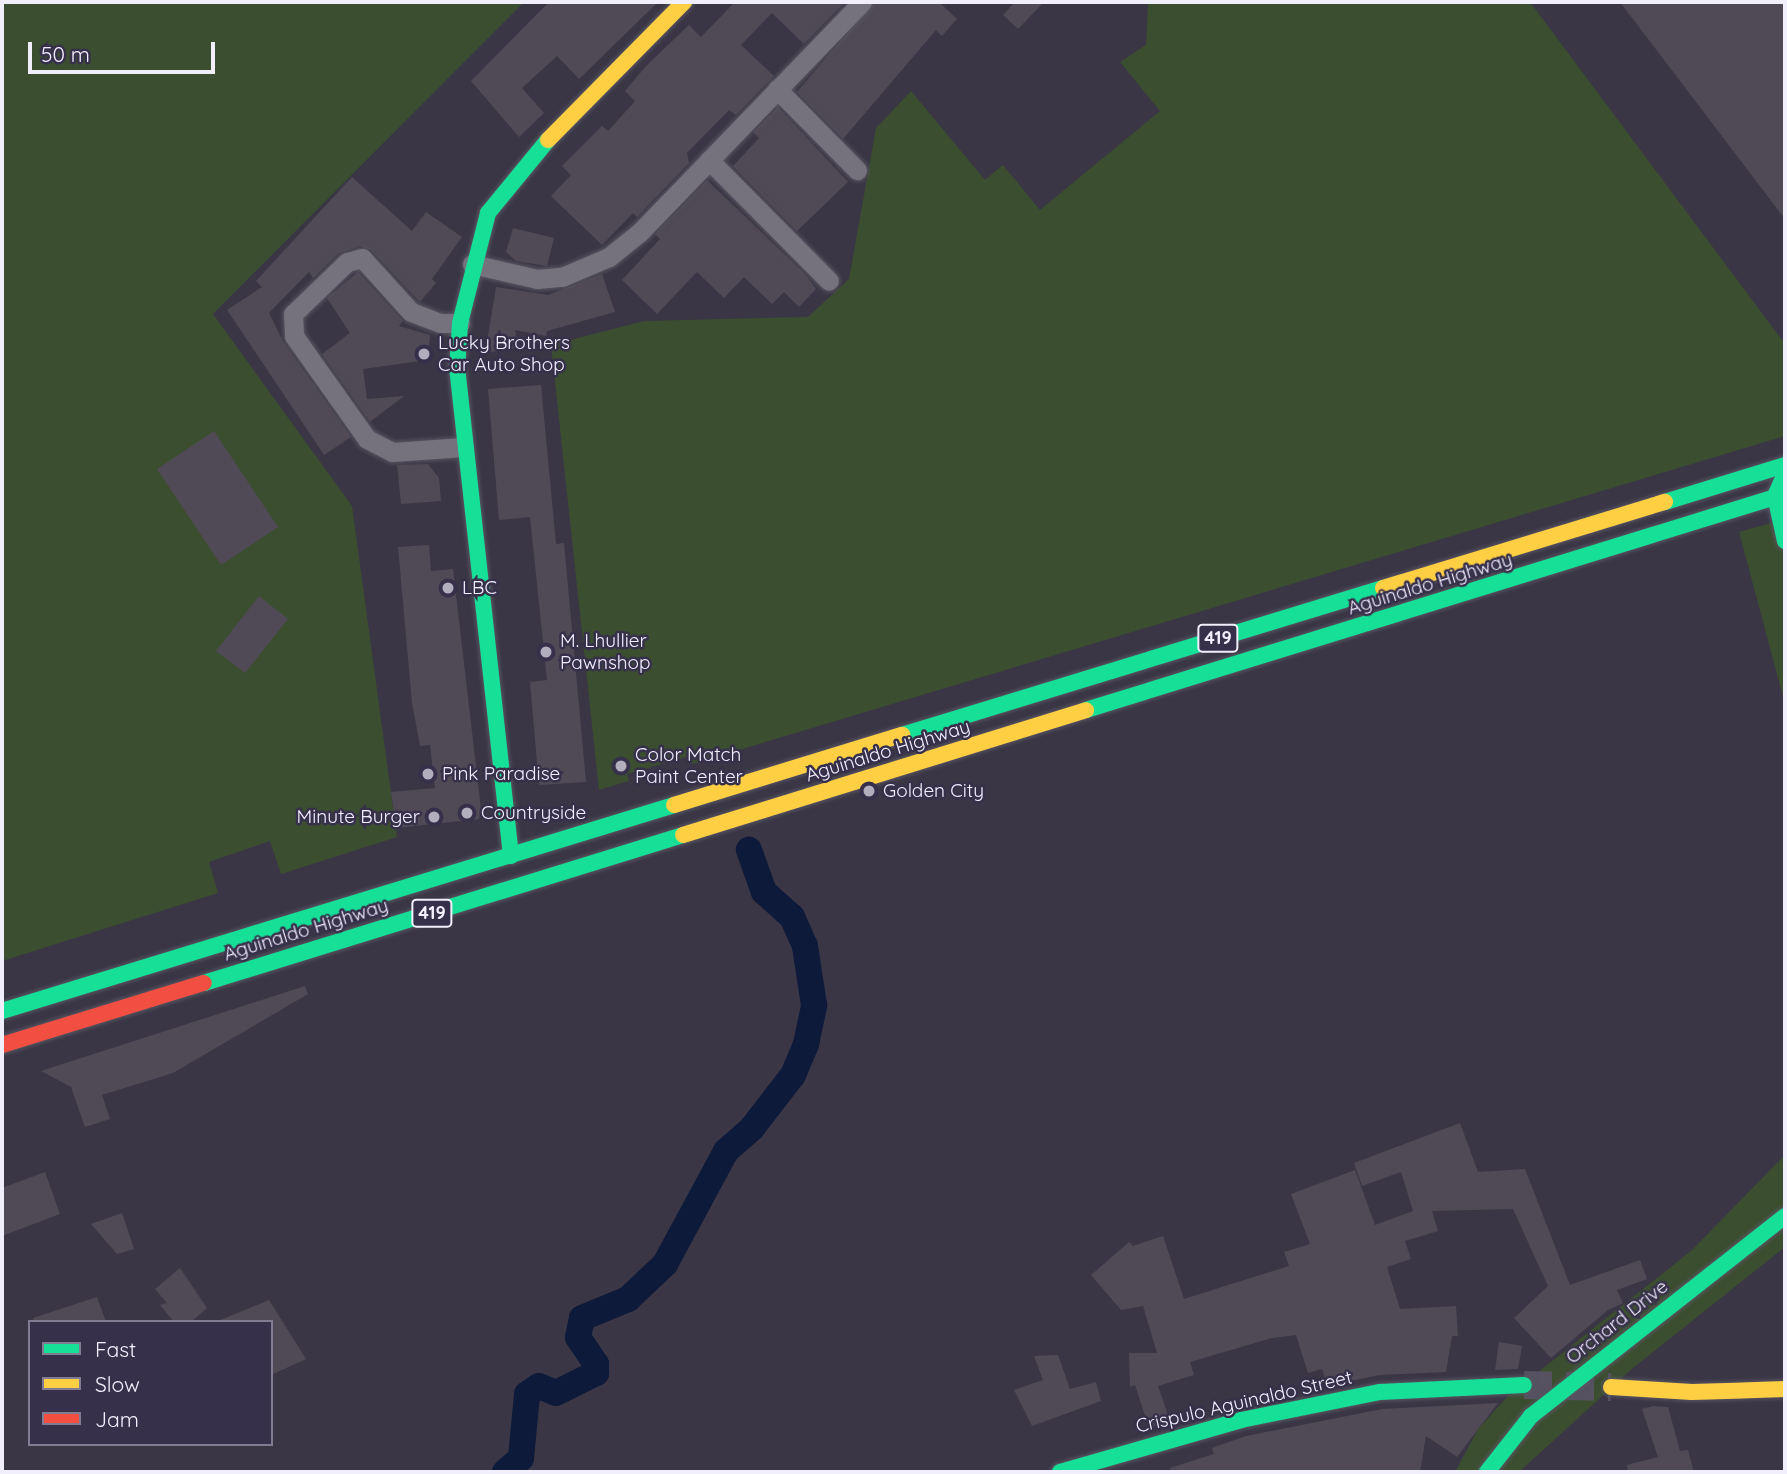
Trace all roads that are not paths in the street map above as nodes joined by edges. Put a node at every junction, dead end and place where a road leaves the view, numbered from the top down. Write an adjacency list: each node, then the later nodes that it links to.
1 (684, 2): 6 (main road)
2 (862, 2): 3 (street)
3 (777, 89): 4 (street); 5 (street)
4 (709, 160): 6 (street); 7 (street)
5 (858, 170)
6 (472, 264): 8 (main road)
7 (829, 281)
8 (460, 323): 9 (main road); 9 (street)
9 (464, 447): 14 (main road)
10 (1785, 465): 14 (main road, Aguinaldo Highway / 419)
11 (1785, 472): 12 (main road)
12 (1780, 495): 13 (main road); 16 (main road, Aguinaldo Highway / 419)
13 (1785, 541)
14 (511, 856): 15 (main road, Aguinaldo Highway / 419)
15 (2, 1011)
16 (2, 1045)
17 (1785, 1216): 22 (main road, Orchard Drive, bridge)
18 (1524, 1385): 21 (main road, Crispulo Aguinaldo Street)
19 (1611, 1387): 20 (main road)
20 (1785, 1390)
21 (1060, 1472)
22 (1487, 1472)

